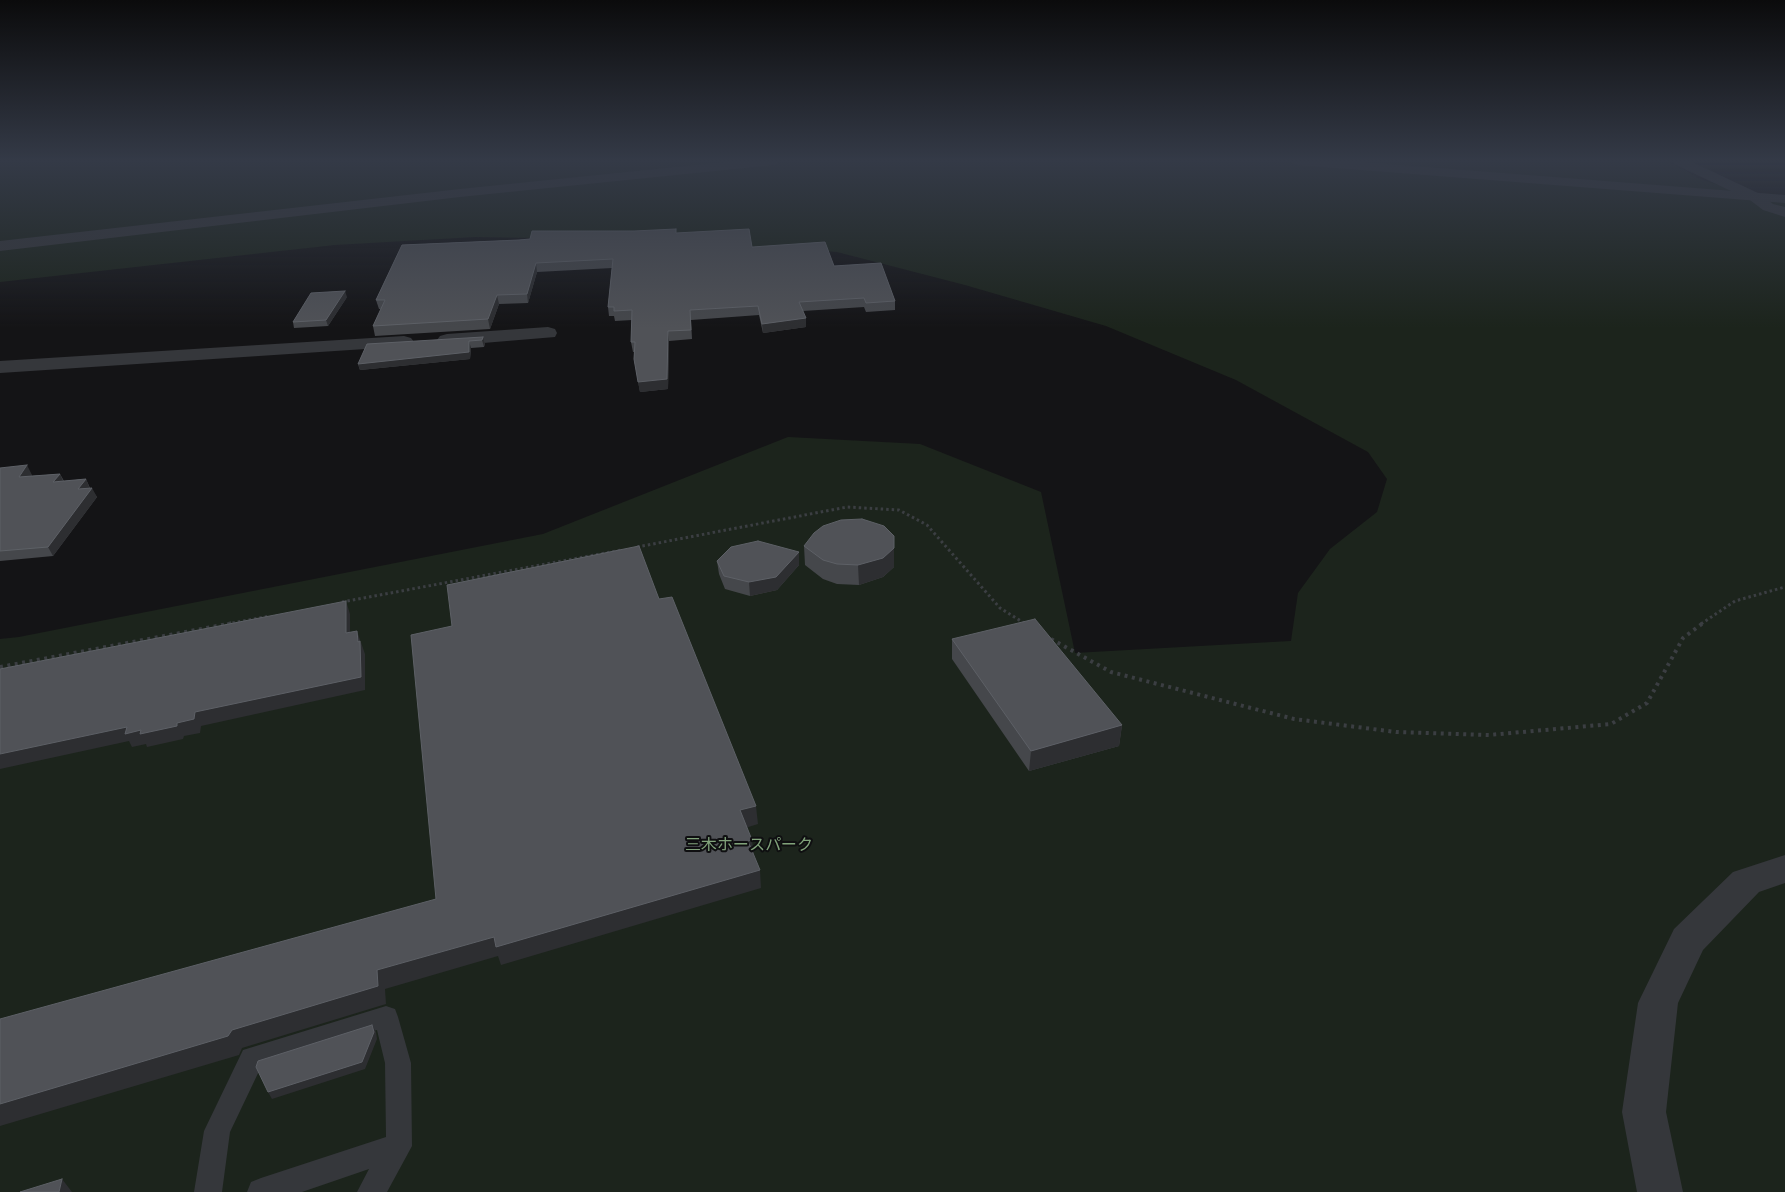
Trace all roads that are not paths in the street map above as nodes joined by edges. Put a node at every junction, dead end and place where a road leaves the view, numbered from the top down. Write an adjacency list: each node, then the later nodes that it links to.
1 (255, 217): 2 (street)
2 (0, 246)
3 (548, 334): 4 (street)
4 (0, 367)
5 (1785, 869): 10 (street)
6 (399, 1146): 7 (lane); 8 (lane); 9 (lane)
7 (208, 1192)
8 (261, 1192)
9 (371, 1192)
10 (1660, 1192)

